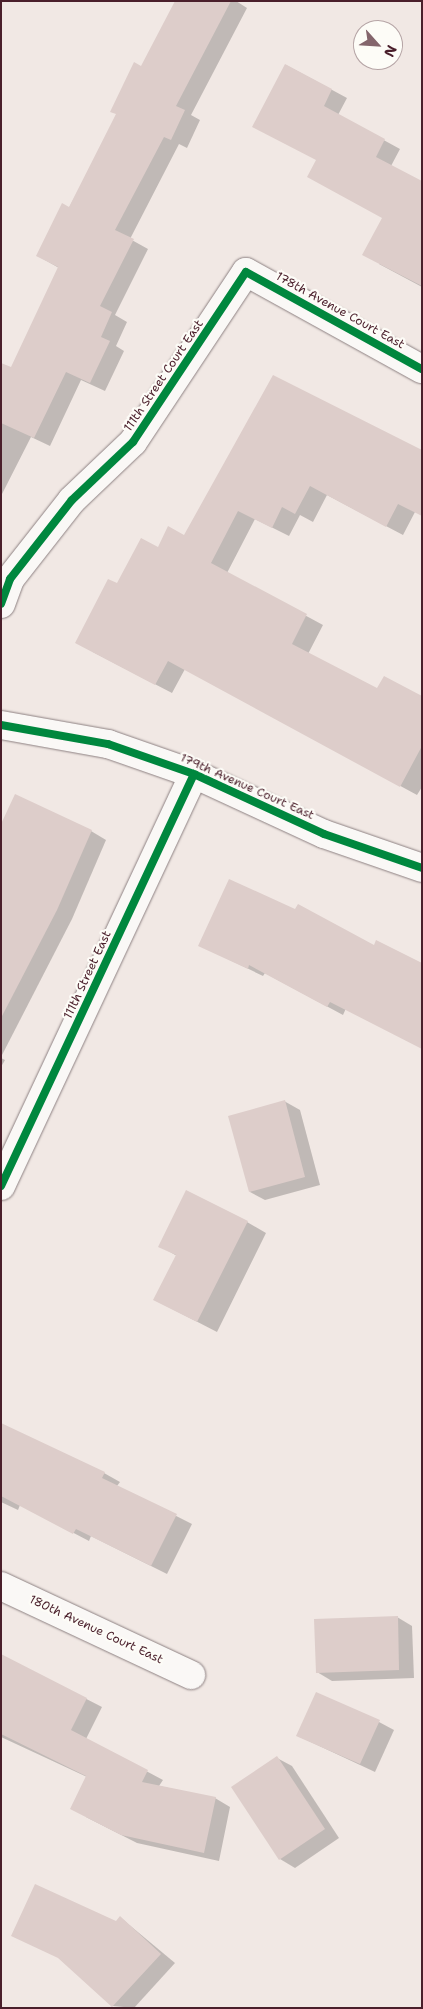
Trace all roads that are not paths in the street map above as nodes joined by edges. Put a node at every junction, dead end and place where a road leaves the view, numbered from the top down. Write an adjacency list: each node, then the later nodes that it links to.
1 (246, 272): 2 (street, 178th Avenue Court East); 3 (street, 111th Street Court East)
2 (422, 369)
3 (1, 604)
4 (1, 725): 5 (street, 179th Avenue Court East)
5 (194, 774): 6 (street, 179th Avenue Court East); 7 (street, 111th Street East)
6 (422, 868)
7 (1, 1186)
8 (1, 1586): 9 (street, 180th Avenue Court East)
9 (191, 1675)

